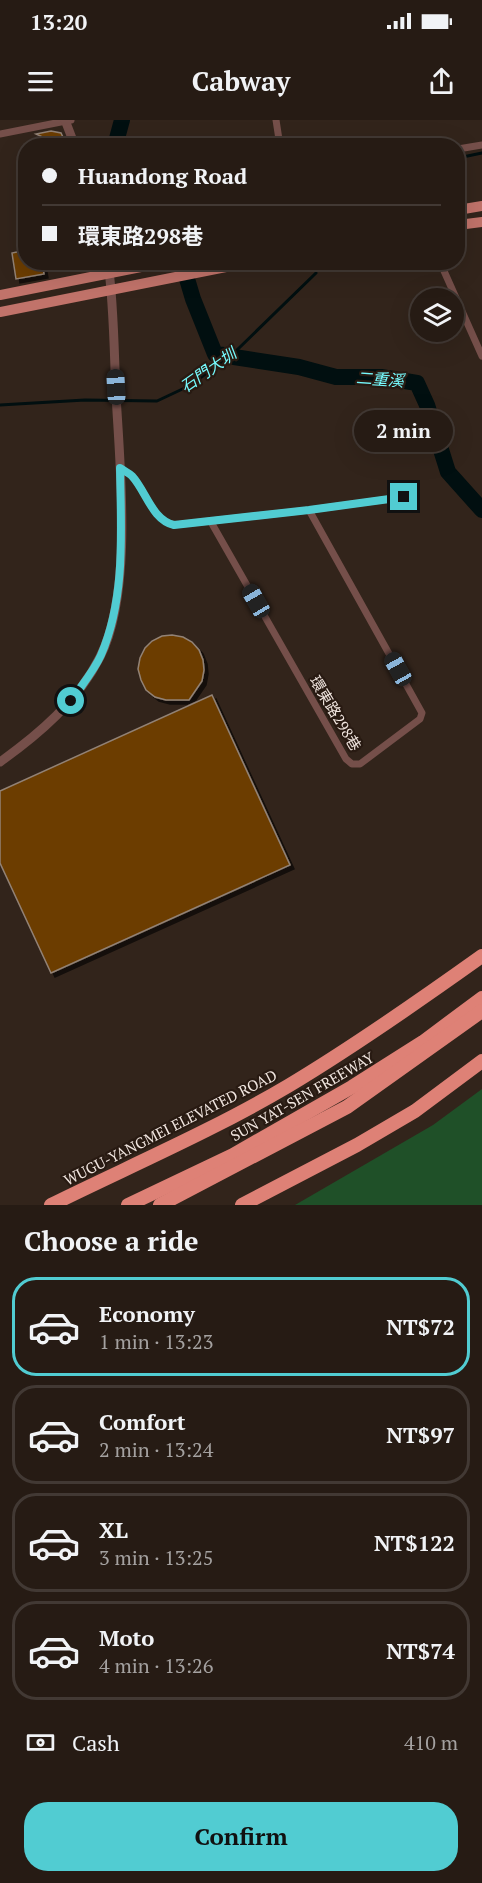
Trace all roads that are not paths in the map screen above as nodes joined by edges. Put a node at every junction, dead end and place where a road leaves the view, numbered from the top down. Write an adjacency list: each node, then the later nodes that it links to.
1 (276, 120): 5 (street)
2 (67, 121): 3 (street); 4 (street)
3 (0, 134)
4 (72, 138)
5 (279, 138)
6 (482, 145): 7 (street)
7 (465, 148)
8 (482, 206): 9 (main road)
9 (465, 209)
10 (482, 222): 11 (main road)
11 (465, 224)
12 (101, 270): 17 (main road)
13 (109, 270): 16 (street)
14 (214, 270): 16 (main road)
15 (444, 270): 19 (street)
16 (111, 291): 18 (main road); 20 (street)
17 (0, 295)
18 (0, 312)
19 (482, 356)
20 (120, 468): 23 (street); 24 (street)
21 (404, 497): 22 (street)
22 (309, 510): 23 (street); 23 (street, 環東路298巷)
23 (211, 522)
24 (0, 762)
25 (482, 956): 29 (highway, WUGU-YANGMEI ELEVATED ROAD)
26 (482, 998): 30 (highway, SUN YAT-SEN FREEWAY)
27 (482, 1011): 31 (highway, SUN YAT-SEN FREEWAY)
28 (482, 1061): 32 (highway)
29 (51, 1205)
30 (128, 1205)
31 (160, 1205)
32 (242, 1205)

